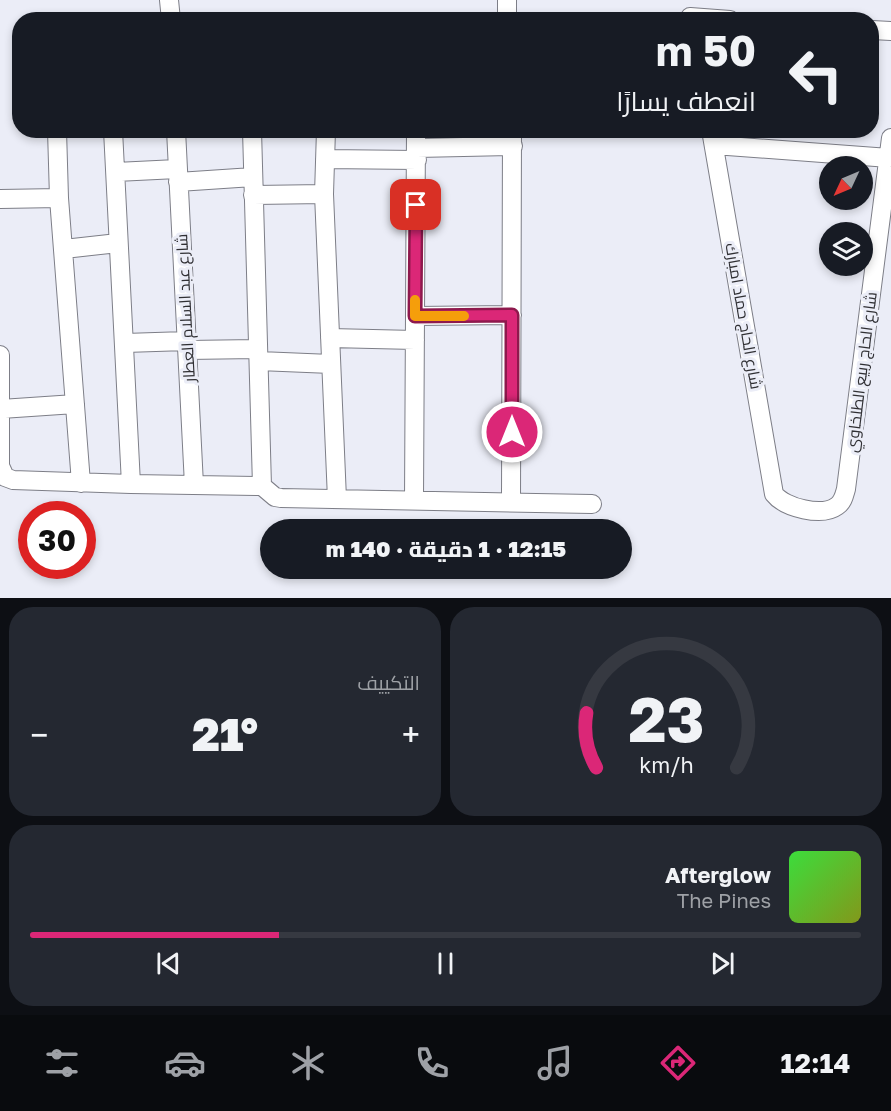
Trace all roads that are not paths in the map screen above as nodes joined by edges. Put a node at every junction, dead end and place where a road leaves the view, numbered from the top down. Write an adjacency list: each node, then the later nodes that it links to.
1 (57, 138): 16 (street)
2 (114, 138): 12 (street)
3 (176, 138): 13 (street, شارع عبد السلام العطار)
4 (252, 138): 14 (street)
5 (326, 138): 11 (street)
6 (513, 138): 9 (street); 20 (street)
7 (712, 138): 10 (street); 37 (street, شارع الحاج حماد امبارك)
8 (891, 138): 10 (street, شارع الحاج ربيع الطلخاوي)
9 (417, 146): 11 (street); 21 (street)
10 (889, 158): 37 (street, شارع الحاج ربيع الطلخاوي)
11 (325, 159): 15 (street)
12 (116, 172): 13 (street); 18 (street)
13 (177, 176): 14 (street); 25 (street, شارع عبد السلام العطار)
14 (253, 186): 15 (street); 27 (street)
15 (324, 194): 22 (street)
16 (59, 198): 17 (street); 19 (street)
17 (0, 199)
18 (118, 243): 19 (street); 24 (street)
19 (64, 249): 29 (street)
20 (512, 315): 21 (street); 38 (street)
21 (415, 316): 23 (street)
22 (330, 338): 23 (street); 28 (street)
23 (415, 340): 36 (street)
24 (125, 342): 25 (street); 32 (street)
25 (187, 345): 27 (street); 33 (street, شارع عبد السلام العطار)
26 (0, 355): 30 (street)
27 (258, 355): 28 (street); 34 (street)
28 (331, 364): 35 (street)
29 (75, 404): 30 (street); 31 (street)
30 (1, 409): 31 (street)
31 (81, 483): 32 (street)
32 (131, 484): 33 (street)
33 (194, 484): 34 (street)
34 (262, 486): 35 (street)
35 (337, 499): 36 (street)
36 (414, 500): 38 (street)
37 (779, 500)
38 (511, 502): 39 (street)
39 (592, 504)

